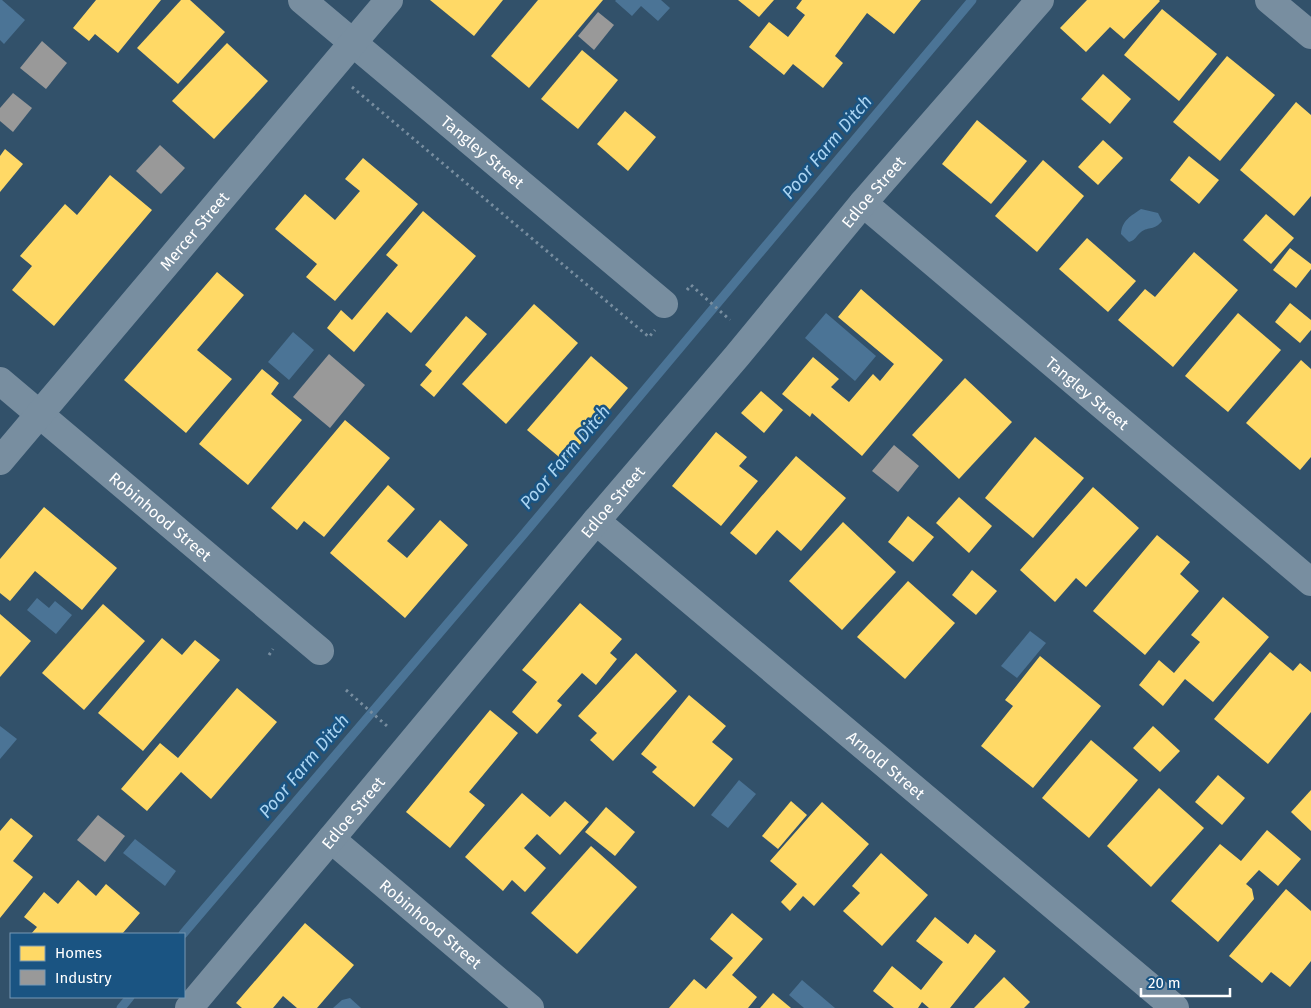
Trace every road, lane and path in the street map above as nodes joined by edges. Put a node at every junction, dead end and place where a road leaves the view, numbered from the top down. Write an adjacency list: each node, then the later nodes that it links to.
1 (302, 0): 6 (street, Tangley Street)
2 (389, 0): 6 (street, Mercer Street)
3 (1040, 0): 7 (street, Edloe Street)
4 (1269, 0): 5 (street)
5 (1311, 35)
6 (353, 42): 9 (street, Tangley Street); 12 (street, Mercer Street)
7 (863, 203): 14 (street, Edloe Street); 15 (street, Tangley Street)
8 (692, 285): 10 (path)
9 (664, 304)
10 (726, 315)
11 (0, 381): 12 (street, Robinhood Street)
12 (39, 414): 13 (street, Mercer Street); 16 (street, Robinhood Street)
13 (0, 461)
14 (596, 521): 19 (street, Edloe Street); 22 (street, Arnold Street)
15 (1311, 582)
16 (320, 651)
17 (346, 690): 18 (path)
18 (384, 724)
19 (331, 840): 20 (street, Edloe Street); 21 (street, Robinhood Street)
20 (188, 1008)
21 (530, 1008)
22 (1175, 1008)

